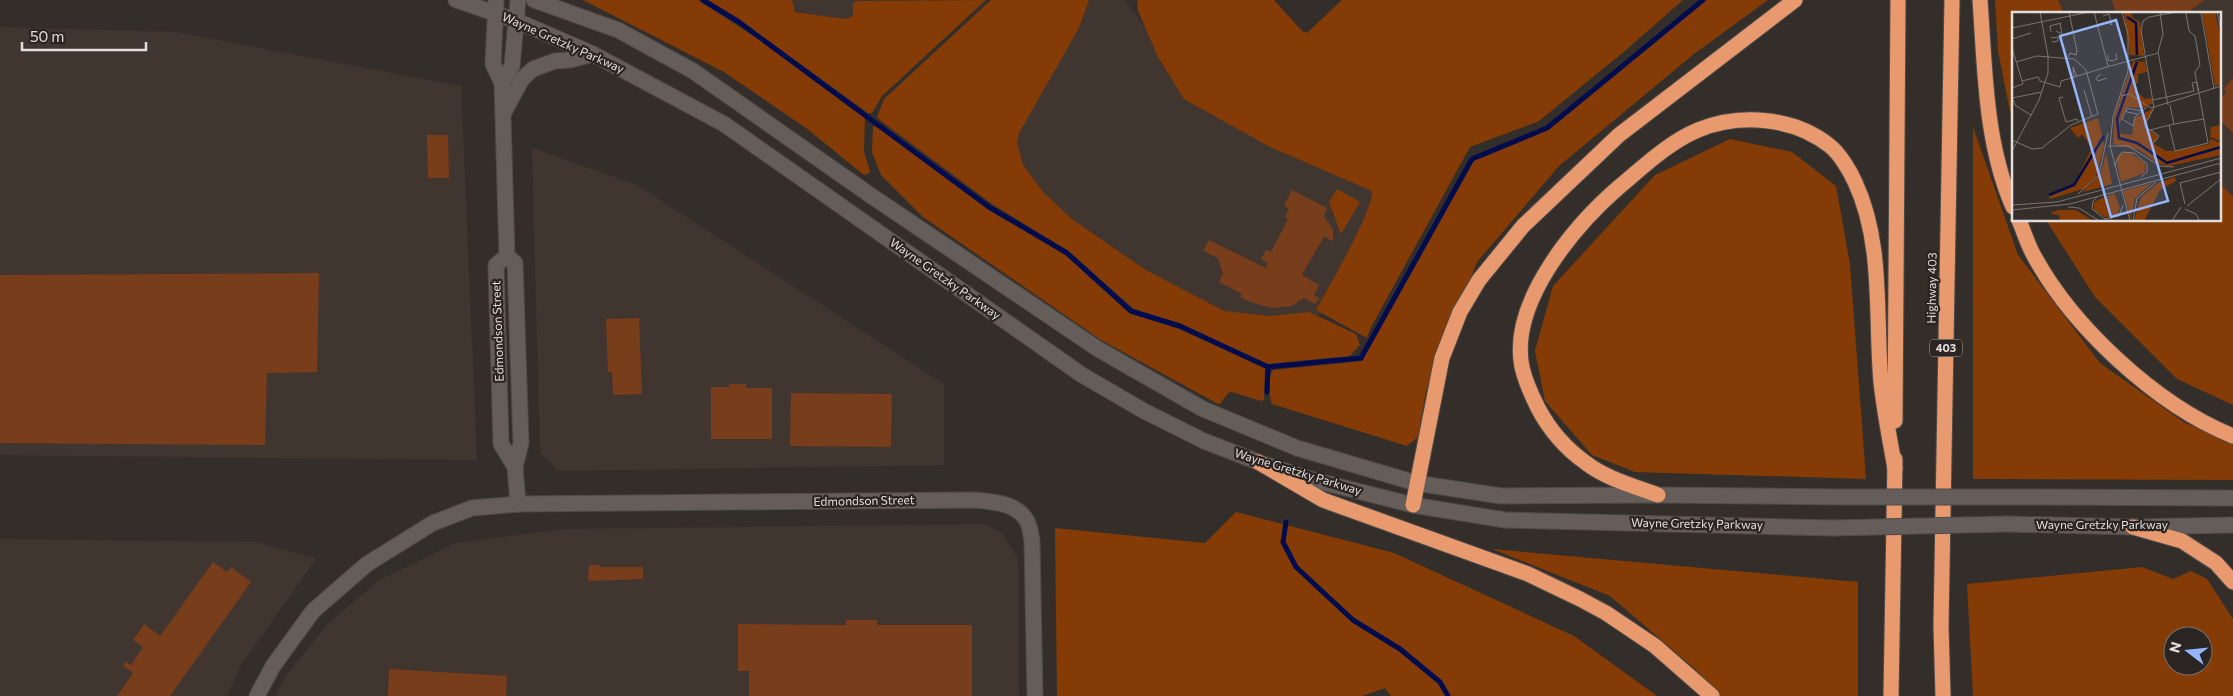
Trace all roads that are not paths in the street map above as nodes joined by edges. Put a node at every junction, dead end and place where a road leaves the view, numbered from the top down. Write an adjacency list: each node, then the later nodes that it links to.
1 (456, 0): 8 (main road, Wayne Gretzky Parkway)
2 (518, 0): 9 (main road, Edmondson Street)
3 (534, 0): 18 (main road, Wayne Gretzky Parkway)
4 (1795, 0): 18 (highway)
5 (1898, 0): 17 (highway)
6 (1952, 0): 26 (highway, Highway 403 / 403)
7 (1980, 0): 13 (highway)
8 (496, 6): 9 (main road, Wayne Gretzky Parkway); 11 (main road, Edmondson Street)
9 (517, 21): 10 (main road, Wayne Gretzky Parkway); 11 (main road, Edmondson Street)
10 (593, 54): 12 (main road); 16 (main road, Wayne Gretzky Parkway)
11 (502, 83): 12 (main road, Edmondson Street)
12 (502, 115): 21 (main road, Edmondson Street)
13 (2012, 205)
14 (2019, 221): 15 (highway)
15 (2233, 436)
16 (1258, 462): 22 (main road, Wayne Gretzky Parkway); 29 (highway)
17 (1894, 469): 19 (highway); 30 (highway)
18 (1416, 483): 19 (main road, Wayne Gretzky Parkway); 22 (highway)
19 (1658, 494): 20 (main road, Wayne Gretzky Parkway, bridge)
20 (2233, 498)
21 (518, 504): 27 (main road, Edmondson Street); 28 (main road, Edmondson Street)
22 (1413, 505): 24 (main road, Wayne Gretzky Parkway, bridge)
23 (2233, 525): 24 (main road, Wayne Gretzky Parkway)
24 (2133, 527): 25 (highway)
25 (2233, 582)
26 (1941, 626): 31 (highway, Highway 403 / 403); 32 (highway)
27 (257, 696)
28 (1035, 696)
29 (1712, 696)
30 (1891, 696)
31 (1943, 696)
32 (1952, 696)

